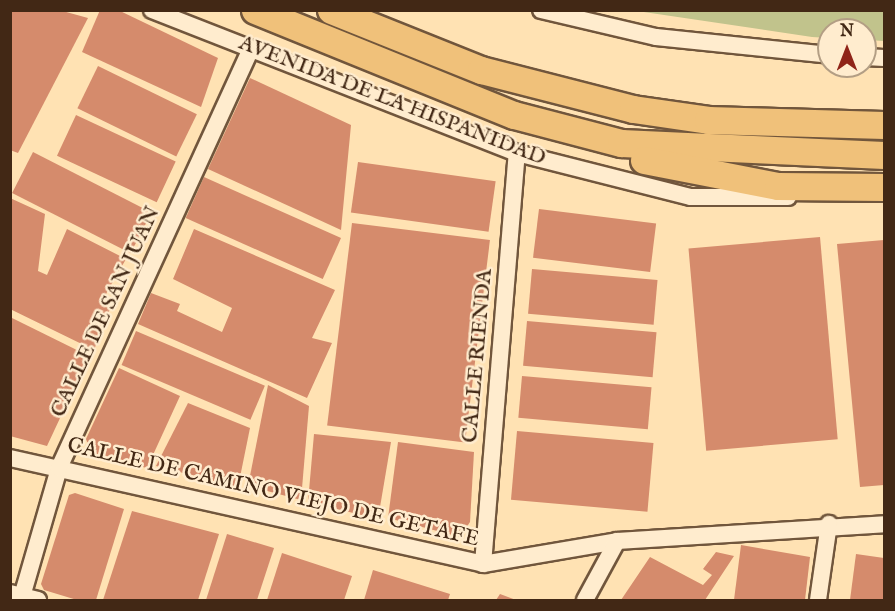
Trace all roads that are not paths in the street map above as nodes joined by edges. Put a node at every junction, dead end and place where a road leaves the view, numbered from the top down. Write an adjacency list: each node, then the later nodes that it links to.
1 (152, 10): 5 (street, AVENIDA DE LA HISPANIDAD)
2 (255, 10): 8 (main road, AVENIDA DE LA HISPANIDAD)
3 (331, 10): 7 (main road)
4 (541, 10): 6 (street)
5 (251, 49): 9 (street, AVENIDA DE LA HISPANIDAD); 14 (street, CALLE DE SAN JUAN)
6 (817, 54)
7 (885, 125)
8 (569, 130): 10 (main road, AVENIDA DE LA HISPANIDAD); 11 (main road)
9 (517, 153): 12 (street, AVENIDA DE LA HISPANIDAD); 18 (street, CALLE RIENDA)
10 (885, 155)
11 (885, 187)
12 (885, 197)
13 (10, 458): 14 (street, CALLE DE CAMINO VIEJO DE GETAFE)
14 (58, 468): 18 (street, CALLE DE CAMINO VIEJO DE GETAFE); 19 (street, CALLE DE SAN JUAN)
15 (829, 524): 16 (street, CALLE DE CAMINO VIEJO DE GETAFE); 17 (street, CALLE DE CAMINO VIEJO DE GETAFE); 21 (street)
16 (885, 524)
17 (617, 541): 18 (street, CALLE DE CAMINO VIEJO DE GETAFE); 20 (street)
18 (483, 564)
19 (23, 597)
20 (585, 600)
21 (818, 600)

